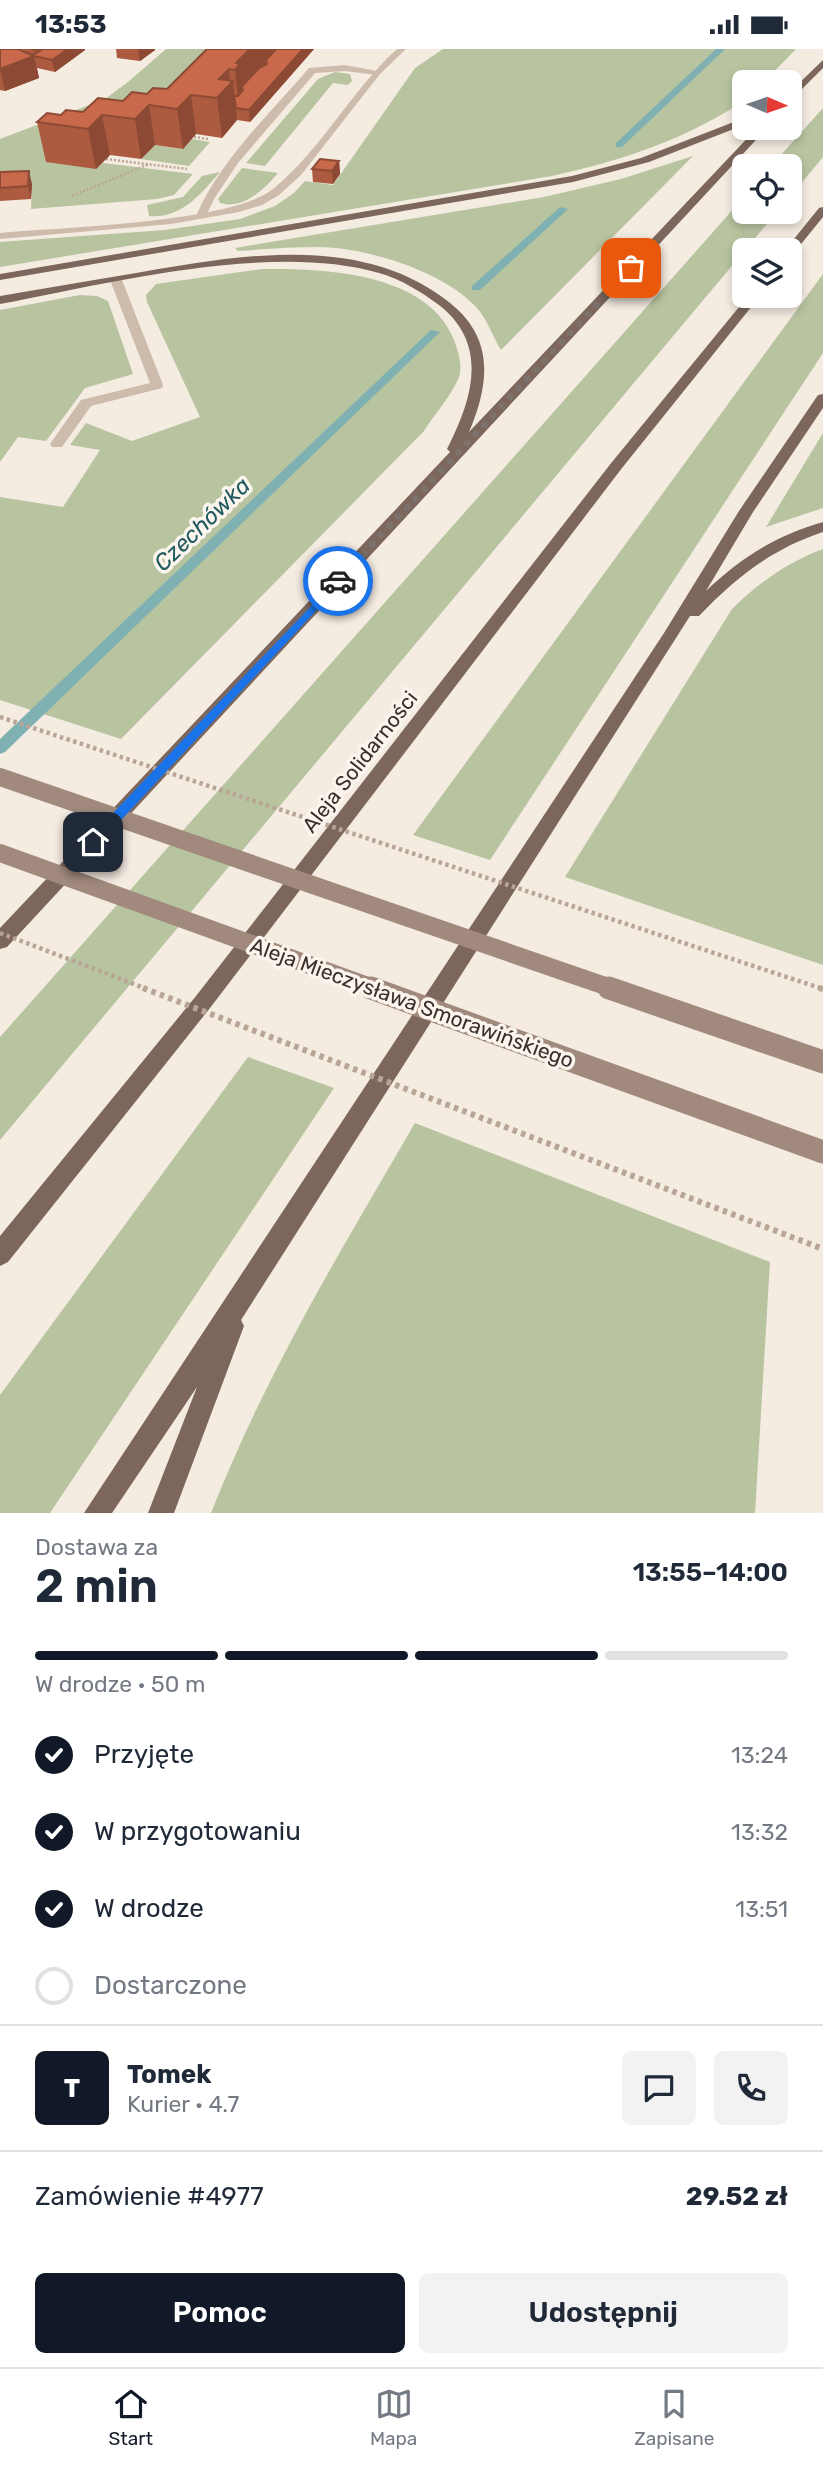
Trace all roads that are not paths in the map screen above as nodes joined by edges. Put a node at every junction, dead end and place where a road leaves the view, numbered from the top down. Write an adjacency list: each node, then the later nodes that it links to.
1 (402, 49): 3 (street)
2 (823, 63): 4 (main road)
3 (377, 72): 8 (street); 8 (street)
4 (802, 85)
5 (732, 126): 11 (main road)
6 (751, 140): 17 (main road)
7 (823, 210): 10 (main road)
8 (201, 216): 9 (street)
9 (0, 236)
10 (800, 238)
11 (0, 277)
12 (116, 280): 13 (main road); 16 (street); 17 (main road)
13 (0, 300)
14 (744, 308): 25 (main road, Aleja Solidarności)
15 (823, 398): 19 (main road)
16 (57, 443)
17 (444, 467): 22 (main road)
18 (823, 527): 19 (main road)
19 (670, 637): 26 (main road)
20 (0, 777): 23 (main road, bridge)
21 (0, 853): 24 (main road, Aleja Mieczysława Smorawińskiego, bridge)
22 (0, 941)
23 (823, 1062)
24 (823, 1152)
25 (0, 1254)
26 (242, 1298): 27 (main road); 28 (main road)
27 (97, 1513)
28 (161, 1513)

